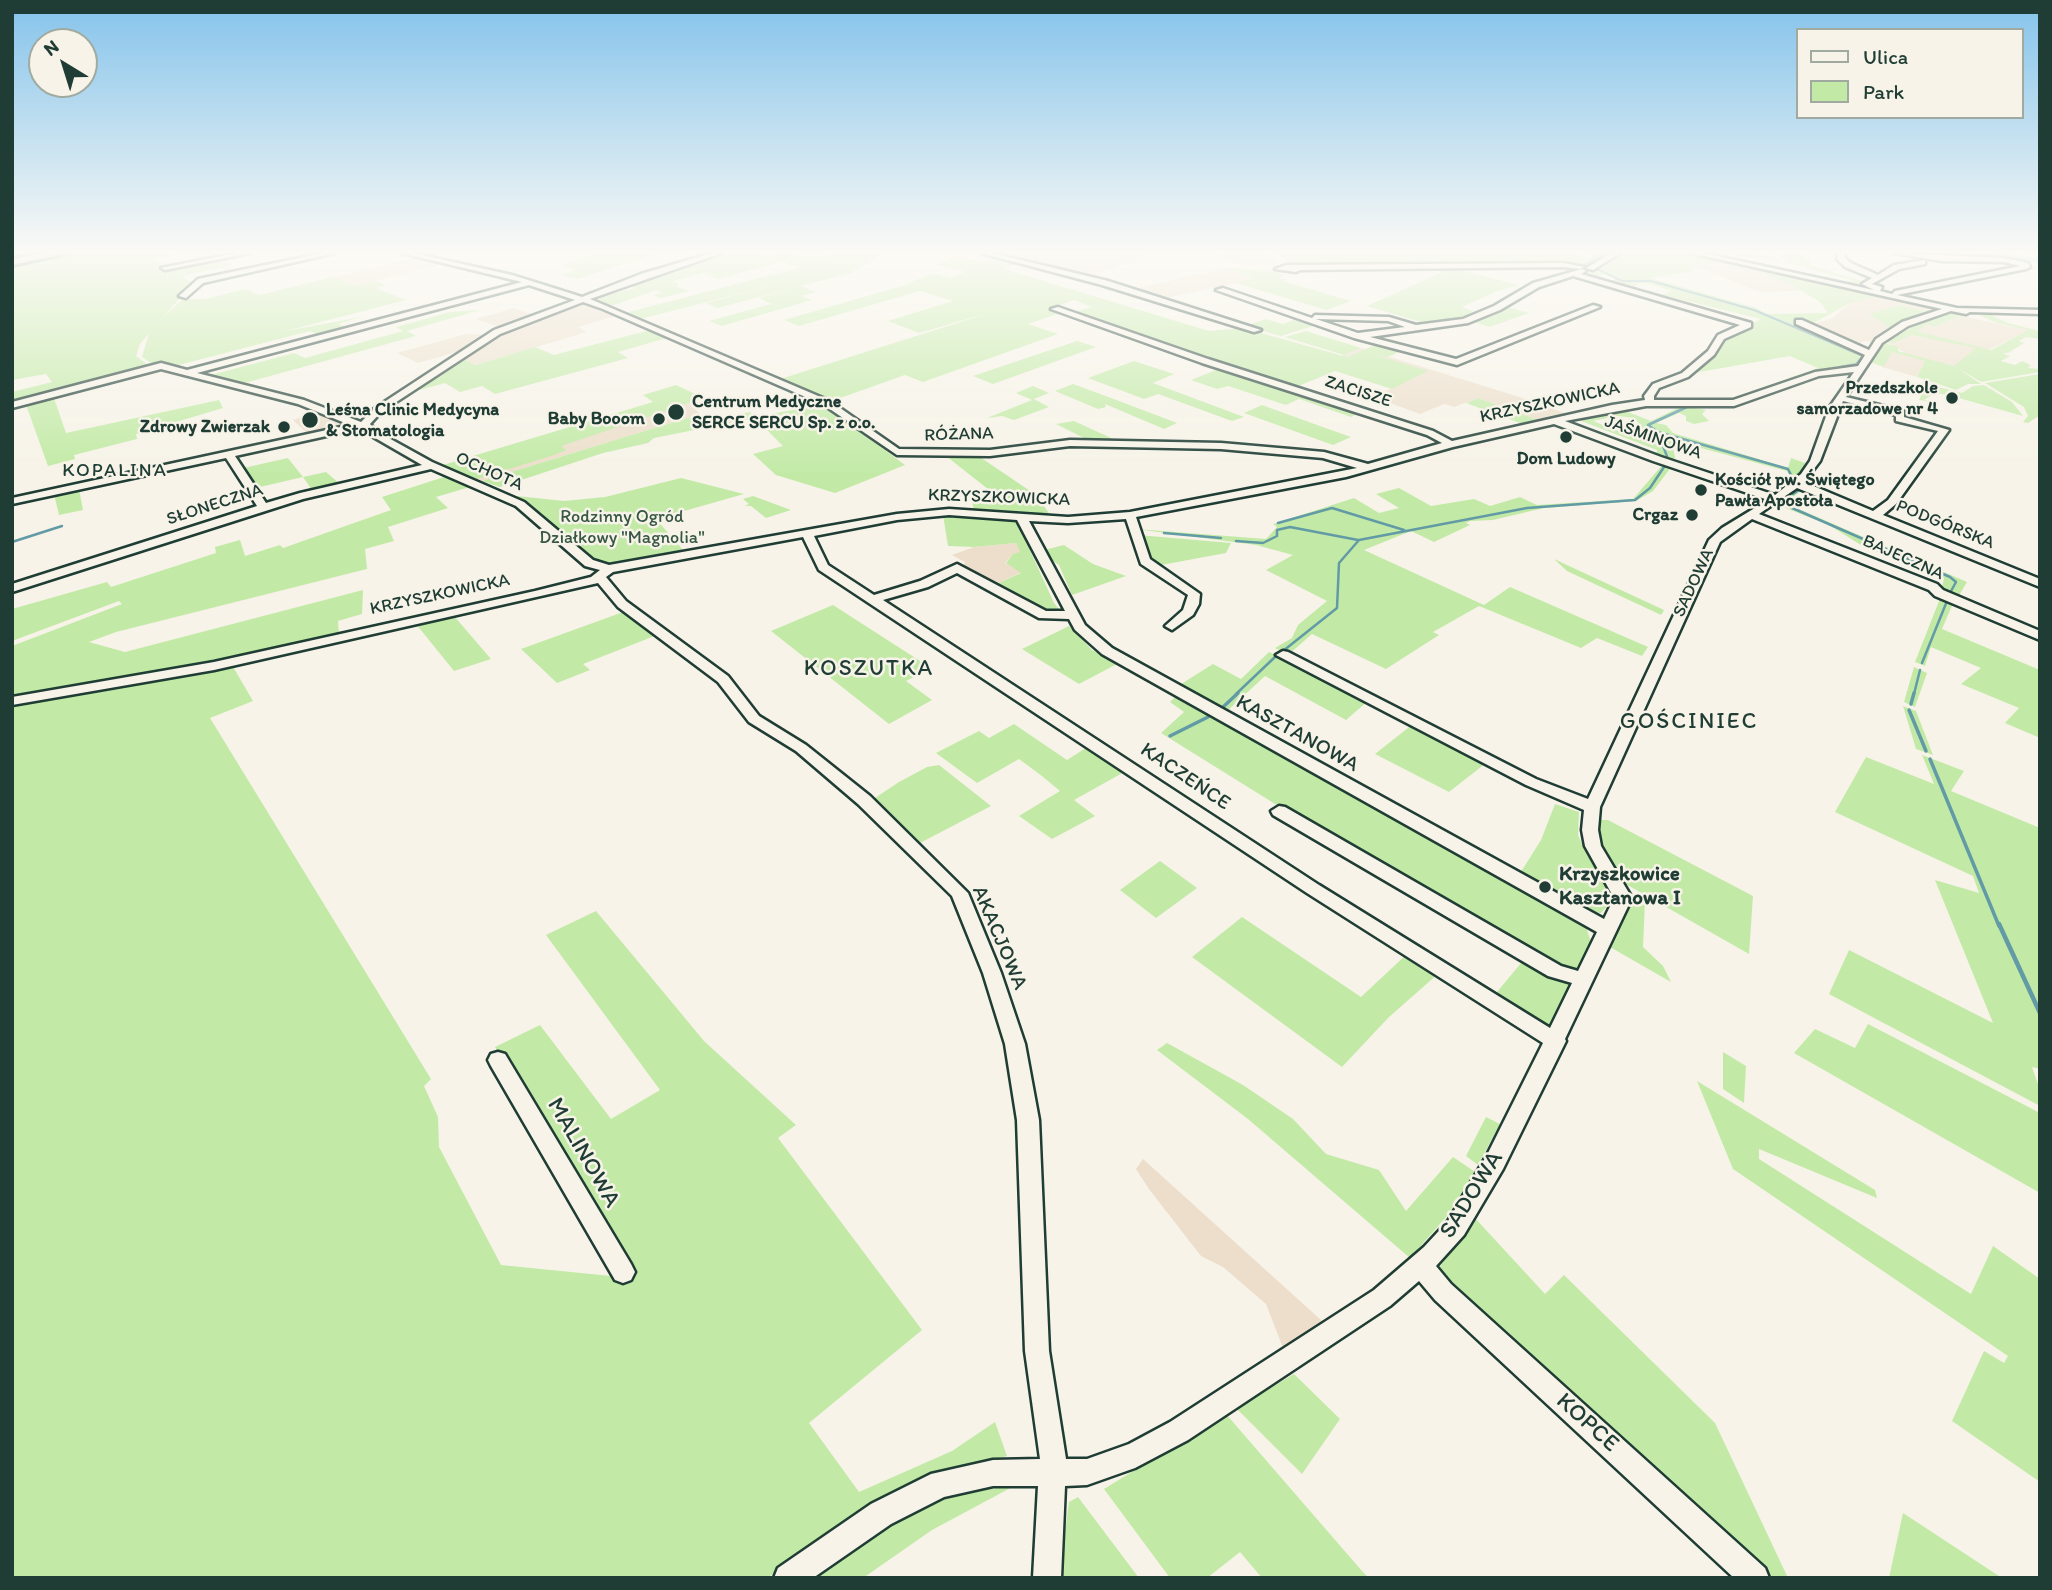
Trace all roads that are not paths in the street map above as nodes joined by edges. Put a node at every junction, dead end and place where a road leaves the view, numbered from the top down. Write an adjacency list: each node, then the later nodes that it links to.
1 (360, 327): 17 (street)
2 (507, 327): 22 (street)
3 (650, 327): 26 (street, RÓŻANA)
4 (1107, 327): 23 (street, ZACISZE)
5 (1247, 327): 13 (street)
6 (1331, 327): 14 (street)
7 (1424, 327): 12 (street)
8 (1545, 327): 14 (street)
9 (1743, 327): 19 (street)
10 (1811, 327): 15 (street)
11 (1902, 327): 15 (street, SADOWA)
12 (1419, 328): 14 (street)
13 (1256, 330)
14 (1357, 336)
15 (1870, 354): 16 (street, SADOWA)
16 (1861, 369): 18 (street, SADOWA); 19 (street, KRZYSZKOWICKA)
17 (189, 372): 20 (street, OCHOTA); 22 (street, OCHOTA)
18 (1841, 398): 27 (street, SADOWA); 33 (street)
19 (1650, 403): 21 (street, KRZYSZKOWICKA)
20 (12, 405)
21 (1558, 422): 23 (street, KRZYSZKOWICKA); 28 (street, JAŚMINOWA)
22 (362, 425): 24 (street); 25 (street, OCHOTA)
23 (1451, 444): 26 (street, KRZYSZKOWICKA)
24 (229, 454): 29 (street); 30 (street)
25 (431, 466): 30 (street, SŁONECZNA); 36 (street, OCHOTA)
26 (1369, 468): 31 (street, KRZYSZKOWICKA)
27 (1798, 484): 28 (street, SADOWA); 33 (street, PODGÓRSKA)
28 (1777, 499): 32 (street, SADOWA)
29 (12, 501)
30 (262, 507): 38 (street, SŁONECZNA)
31 (1130, 515): 34 (street, KRZYSZKOWICKA); 41 (street)
32 (1751, 515): 42 (street, BAJECZNA); 45 (street, SADOWA)
33 (1875, 515): 37 (street, PODGÓRSKA)
34 (1023, 518): 35 (street, KRZYSZKOWICKA); 40 (street, KASZTANOWA)
35 (807, 534): 36 (street, KRZYSZKOWICKA); 39 (street, KACZEŃCE)
36 (604, 573): 44 (street, KRZYSZKOWICKA); 53 (street, AKACJOWA)
37 (2040, 583)
38 (12, 588)
39 (874, 599): 40 (street); 49 (street, KACZEŃCE)
40 (1073, 615): 47 (street, KASZTANOWA)
41 (1171, 626)
42 (2040, 636)
43 (1283, 656): 45 (street)
44 (12, 701)
45 (1592, 807): 47 (street, SADOWA)
46 (1279, 811): 48 (street)
47 (1608, 930): 48 (street, SADOWA)
48 (1584, 980): 49 (street, SADOWA)
49 (1556, 1041): 51 (street, SADOWA)
50 (498, 1060): 52 (street, MALINOWA)
51 (1421, 1266): 53 (street, SADOWA); 56 (street, KOPCE)
52 (623, 1272)
53 (1052, 1475): 54 (street, SADOWA); 55 (street, AKACJOWA)
54 (788, 1578)
55 (1047, 1578)
56 (1755, 1578)

